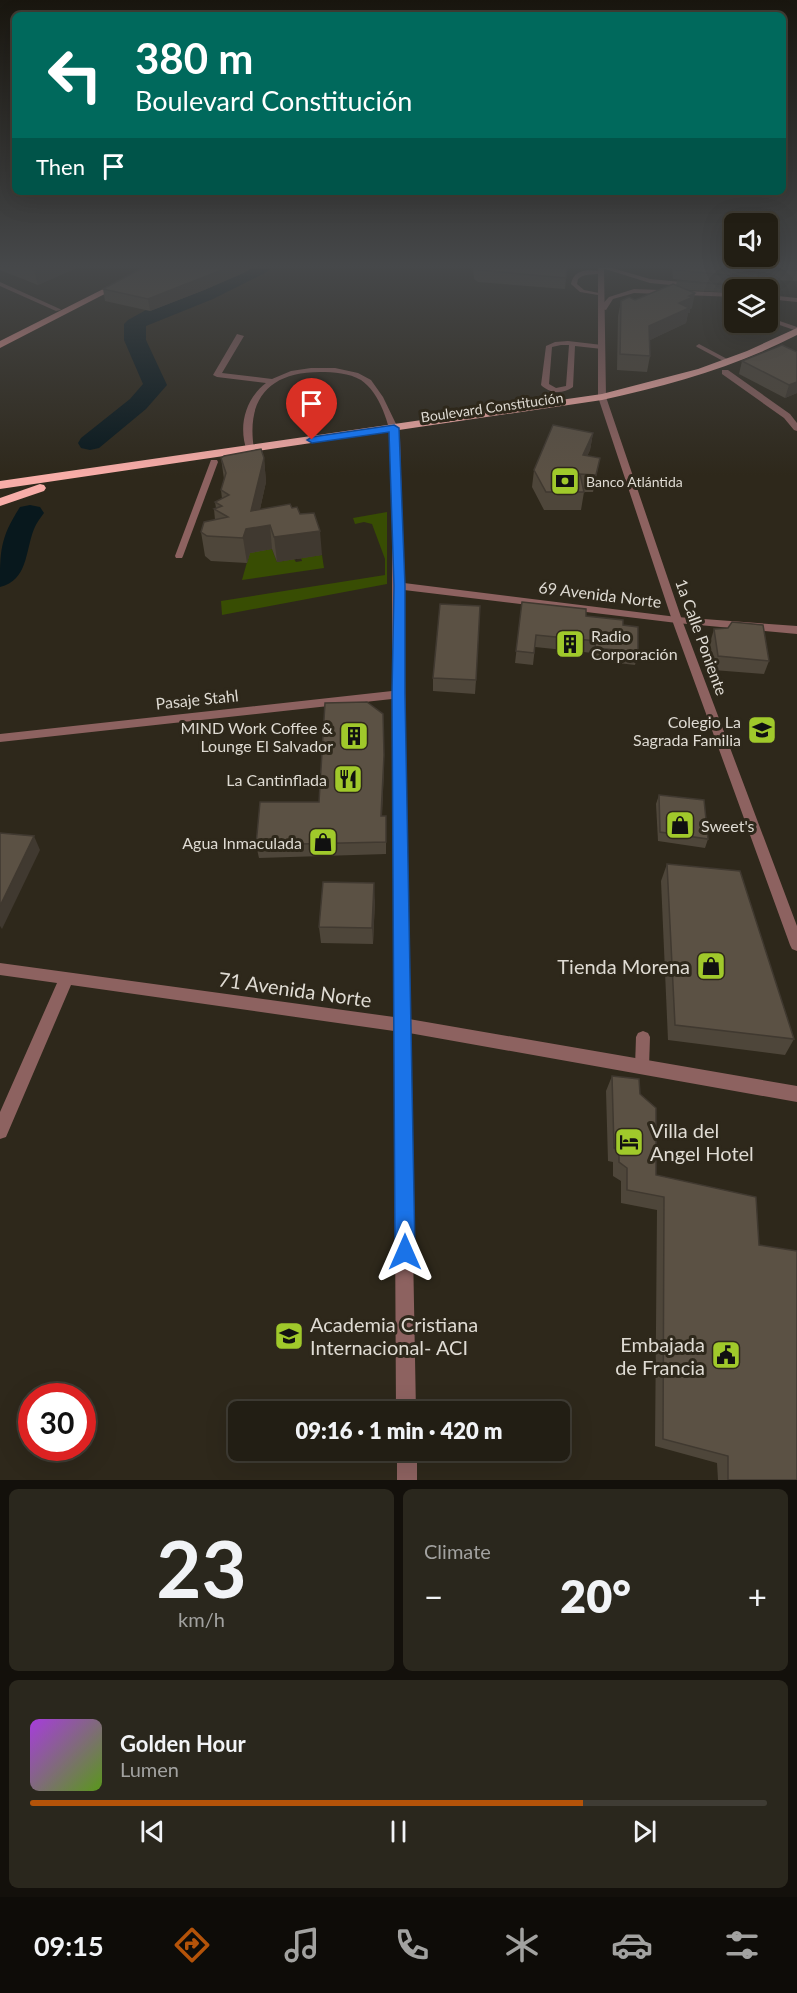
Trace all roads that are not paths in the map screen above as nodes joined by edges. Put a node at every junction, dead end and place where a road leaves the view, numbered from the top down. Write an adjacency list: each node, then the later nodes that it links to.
1 (16, 337): 6 (main road)
2 (239, 337): 11 (street)
3 (602, 337): 9 (street, 1a Calle Poniente)
4 (783, 337): 10 (highway, Boulevard Constitución)
5 (797, 341): 10 (highway, Boulevard Constitución)
6 (0, 345)
7 (572, 345): 7 (lane); 9 (lane)
8 (699, 346): 10 (lane)
9 (602, 347): 12 (street, 1a Calle Poniente)
10 (726, 367): 12 (highway, Boulevard Constitución); 13 (street)
11 (273, 382): 14 (street); 15 (street)
12 (603, 401): 14 (highway, Boulevard Constitución); 25 (street, 1a Calle Poniente)
13 (797, 428)
14 (394, 432): 15 (highway, Boulevard Constitución); 16 (highway, Boulevard Constitución); 24 (street)
15 (250, 449): 17 (highway, Boulevard Constitución)
16 (214, 462): 20 (highway, Boulevard Constitución); 23 (lane)
17 (49, 477): 18 (highway, Boulevard Constitución); 19 (highway, Boulevard Constitución)
18 (0, 479)
19 (0, 485)
20 (40, 488): 21 (highway, Boulevard Constitución); 22 (highway, Boulevard Constitución)
21 (0, 493)
22 (0, 502)
23 (179, 556)
24 (399, 586): 25 (street, 69 Avenida Norte); 27 (street)
25 (678, 620): 26 (street, 69 Avenida Norte); 29 (street, 1a Calle Poniente)
26 (797, 630)
27 (398, 694): 28 (street, Pasaje Stahl); 32 (street)
28 (0, 738)
29 (797, 945)
30 (0, 969): 31 (street, 71 Avenida Norte)
31 (66, 979): 32 (street, 71 Avenida Norte); 36 (street)
32 (404, 1025): 34 (street, 71 Avenida Norte); 37 (street)
33 (643, 1037): 34 (lane)
34 (642, 1067): 35 (street, 71 Avenida Norte)
35 (797, 1094)
36 (0, 1131)
37 (406, 1401)
38 (407, 1461): 39 (street)
39 (407, 1480)

